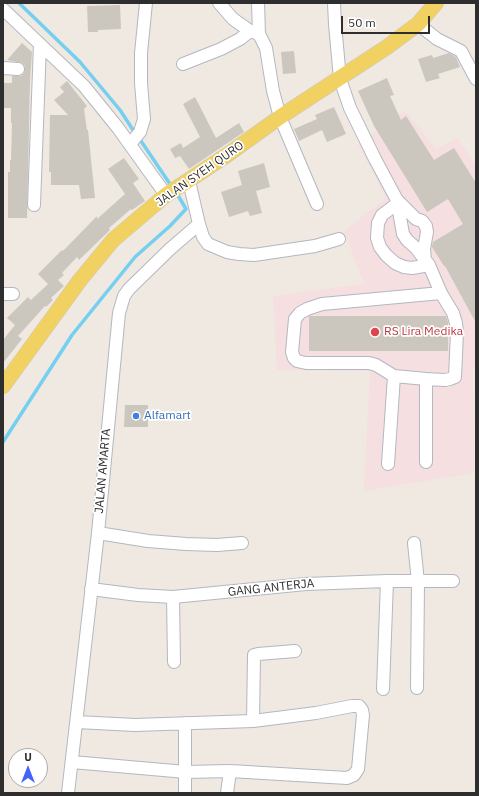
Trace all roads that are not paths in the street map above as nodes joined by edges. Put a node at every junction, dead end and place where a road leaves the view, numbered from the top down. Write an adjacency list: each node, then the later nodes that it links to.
1 (146, 3): 16 (street)
2 (219, 3): 8 (street)
3 (258, 3): 8 (street)
4 (334, 3): 13 (street)
5 (436, 3): 7 (main road, JALAN SYEH QURO)
6 (3, 9): 9 (street)
7 (418, 24): 13 (main road, JALAN SYEH QURO); 14 (street)
8 (254, 33): 10 (street); 15 (street)
9 (40, 44): 16 (street); 21 (street)
10 (183, 64)
11 (3, 68): 12 (street)
12 (18, 69)
13 (340, 79): 15 (main road, JALAN SYEH QURO); 19 (street)
14 (476, 79)
15 (280, 117): 17 (main road, JALAN SYEH QURO); 20 (street)
16 (135, 138): 18 (street)
17 (186, 183): 18 (main road, JALAN SYEH QURO); 22 (street)
18 (167, 195): 28 (main road, JALAN SYEH QURO)
19 (398, 202): 24 (street); 24 (street); 24 (street)
20 (317, 204)
21 (34, 205)
22 (199, 224): 23 (street); 31 (street, JALAN AMARTA)
23 (339, 239)
24 (427, 263): 25 (street)
25 (441, 293): 26 (street); 27 (street)
26 (394, 376): 27 (street); 30 (street)
27 (426, 379): 29 (street)
28 (3, 386)
29 (426, 462)
30 (388, 464)
31 (98, 532): 32 (street); 37 (street, JALAN AMARTA)
32 (242, 543)
33 (414, 543): 36 (street)
34 (387, 581): 36 (street, GANG ANTERJA); 38 (street, GANG ANTERJA); 42 (street)
35 (453, 581): 36 (street, GANG ANTERJA)
36 (418, 582): 41 (street)
37 (91, 589): 38 (street, GANG ANTERJA); 44 (street, JALAN AMARTA)
38 (173, 597): 40 (street)
39 (295, 651): 43 (street)
40 (174, 662)
41 (417, 688)
42 (383, 689)
43 (252, 721): 45 (street); 47 (street)
44 (76, 722): 45 (street); 46 (street, JALAN AMARTA)
45 (185, 723): 48 (street)
46 (72, 762): 48 (street); 49 (street, JALAN AMARTA)
47 (230, 771): 48 (street); 51 (street)
48 (186, 772): 50 (street)
49 (68, 793)
50 (186, 793)
51 (227, 793)

